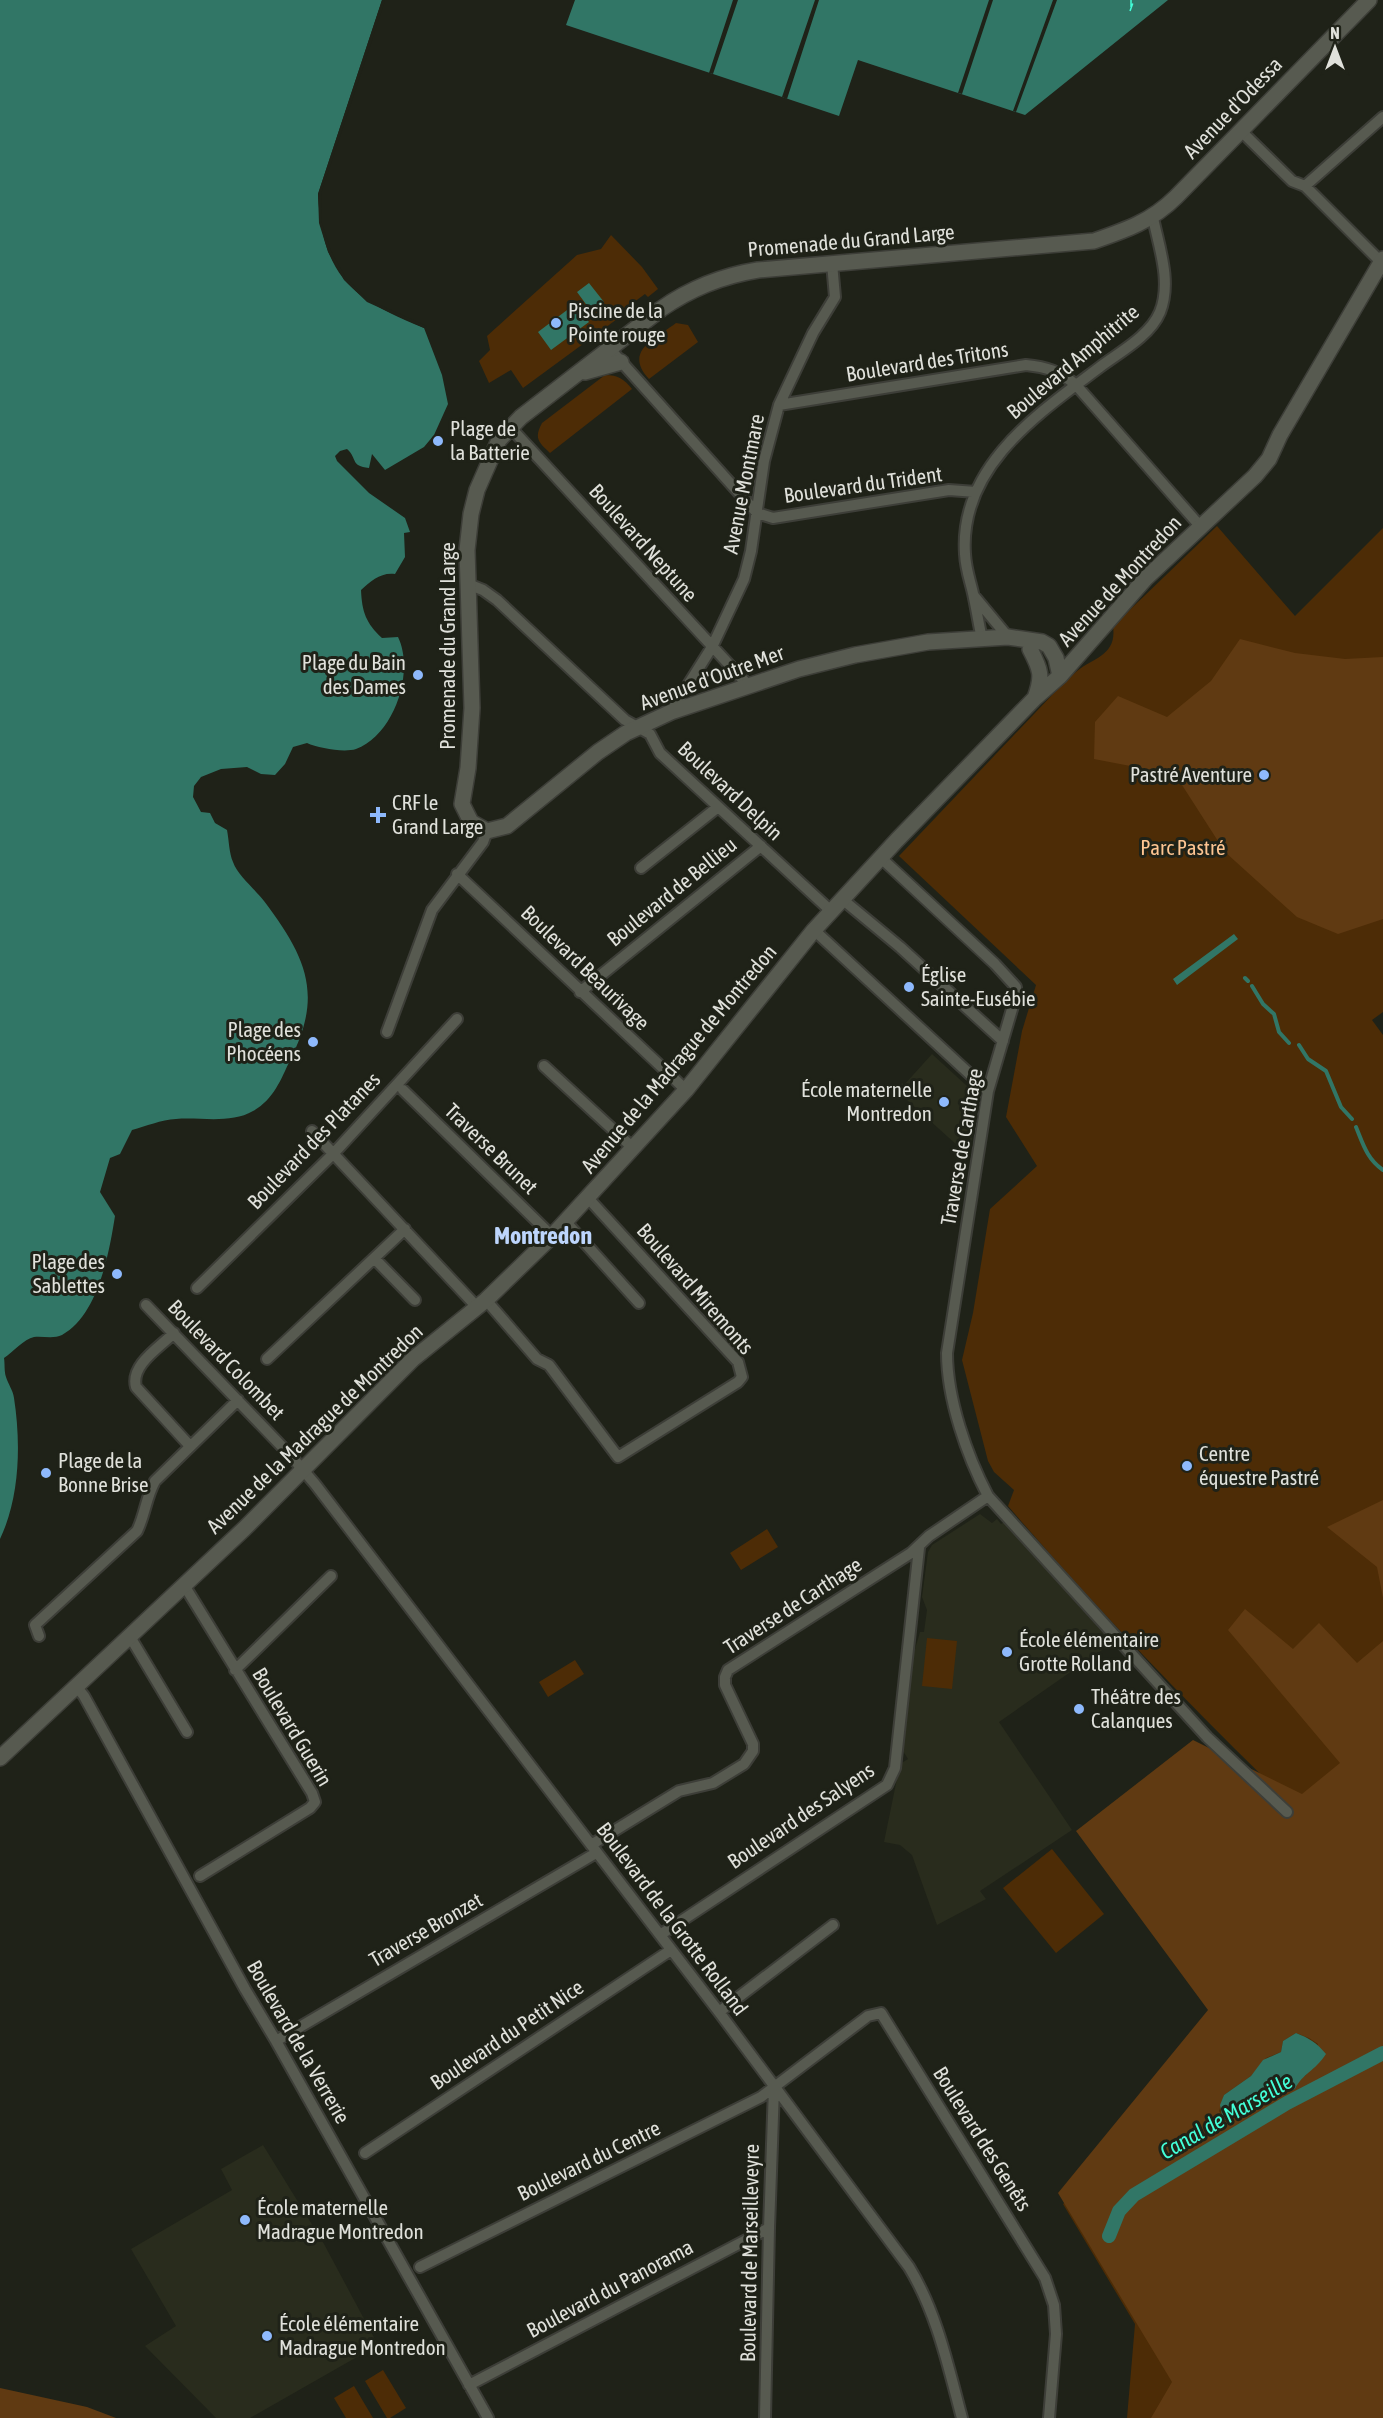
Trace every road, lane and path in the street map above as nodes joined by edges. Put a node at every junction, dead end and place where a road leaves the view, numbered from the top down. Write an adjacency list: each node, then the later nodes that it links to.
1 (1369, 0): 3 (street, Avenue d'Odessa)
2 (1383, 117): 4 (street)
3 (1240, 130): 4 (street); 5 (street, Avenue d'Odessa)
4 (1305, 186): 6 (street)
5 (1153, 218): 7 (street, Promenade du Grand Large); 11 (street, Boulevard Amphitrite)
6 (1382, 261): 16 (street, Avenue de Montredon)
7 (832, 263): 8 (street, Promenade du Grand Large); 12 (street, Avenue Montmare)
8 (609, 348): 9 (street); 10 (street, Promenade du Grand Large)
9 (621, 362): 10 (street, Promenade du Grand Large); 15 (street)
10 (579, 373): 13 (street, Promenade du Grand Large)
11 (1076, 384): 12 (street, Boulevard des Tritons); 14 (street, Boulevard Amphitrite); 16 (street, Boulevard des Tritons)
12 (779, 405): 15 (street, Avenue Montmare)
13 (510, 427): 17 (street, Promenade du Grand Large); 22 (street, Boulevard Neptune)
14 (976, 492): 15 (street, Boulevard du Trident); 18 (street, Boulevard Amphitrite)
15 (757, 513): 22 (street, Avenue Montmare)
16 (1200, 526): 21 (street, Avenue de Montredon)
17 (468, 584): 29 (street, Boulevard Delpin); 31 (street, Promenade du Grand Large)
18 (974, 596): 19 (street, Boulevard Amphitrite); 20 (street, Boulevard Amphitrite)
19 (1008, 637): 20 (street, Avenue d'Outre Mer); 24 (street, Avenue d'Outre Mer)
20 (981, 639): 23 (street, Avenue d'Outre Mer); 26 (street, Avenue d'Outre Mer)
21 (1090, 640): 24 (street, Avenue d'Outre Mer); 25 (street, Avenue de Montredon)
22 (712, 647): 26 (street, Boulevard Neptune); 28 (street, Avenue Montmare)
23 (1030, 649): 24 (street, Avenue d'Outre Mer); 27 (street)
24 (1053, 651): 25 (street)
25 (1060, 676): 27 (street, Avenue de Montredon)
26 (748, 685): 28 (street, Avenue d'Outre Mer)
27 (1035, 698): 33 (street, Avenue de Montredon)
28 (670, 712): 29 (street, Avenue d'Outre Mer)
29 (637, 727): 30 (street, Boulevard Delpin); 31 (street, Avenue d'Outre Mer)
30 (718, 807): 32 (street, Boulevard Delpin); 34 (street)
31 (487, 831): 35 (street)
32 (761, 846): 37 (street, Boulevard Delpin); 39 (street, Boulevard de Bellieu)
33 (880, 858): 36 (street, Avenue de Montredon); 42 (street, Traverse de Carthage)
34 (641, 868)
35 (457, 874): 39 (street, Boulevard Beaurivage); 41 (street)
36 (842, 899): 37 (street, Avenue de Montredon); 42 (street)
37 (831, 911): 38 (street, Avenue de la Madrague de Montredon)
38 (814, 930): 44 (street, Avenue de la Madrague de Montredon); 46 (street)
39 (580, 992): 44 (street, Boulevard Beaurivage)
40 (457, 1019): 49 (street, Boulevard des Platanes)
41 (387, 1032)
42 (1003, 1041): 46 (street, Traverse de Carthage)
43 (544, 1066): 48 (street)
44 (686, 1089): 48 (street, Avenue de la Madrague de Montredon)
45 (403, 1090): 53 (street, Traverse Brunet)
46 (988, 1091): 65 (street, Traverse de Carthage)
47 (312, 1131): 49 (street)
48 (633, 1148): 50 (street, Avenue de la Madrague de Montredon)
49 (333, 1153): 52 (street); 55 (street, Boulevard des Platanes)
50 (588, 1198): 51 (street, Avenue de la Madrague de Montredon); 57 (street, Boulevard Miremonts)
51 (566, 1222): 53 (street, Avenue de la Madrague de Montredon); 58 (street)
52 (405, 1229): 54 (street); 57 (street)
53 (552, 1236): 57 (street, Avenue de la Madrague de Montredon)
54 (374, 1258): 56 (street); 61 (street)
55 (197, 1288)
56 (416, 1300)
57 (481, 1303): 64 (street, Avenue de la Madrague de Montredon)
58 (639, 1303)
59 (146, 1305): 60 (street, Boulevard Colombet)
60 (174, 1333): 62 (street, Boulevard Colombet); 63 (street)
61 (267, 1359)
62 (238, 1401): 63 (street); 64 (street, Boulevard Colombet)
63 (190, 1446): 70 (street)
64 (303, 1469): 68 (street, Avenue de la Madrague de Montredon); 76 (street, Boulevard de la Grotte Rolland)
65 (988, 1496): 66 (street, Traverse de Carthage); 75 (street, Traverse de Carthage)
66 (919, 1548): 76 (street, Traverse de Carthage); 79 (street, Boulevard des Salyens)
67 (331, 1576): 71 (street)
68 (184, 1586): 69 (street, Avenue de la Madrague de Montredon); 71 (street, Boulevard Guerin)
69 (129, 1635): 72 (street, Avenue de la Madrague de Montredon); 73 (street)
70 (39, 1636)
71 (235, 1670): 77 (street, Boulevard Guerin)
72 (76, 1686): 74 (street, Avenue de la Madrague de Montredon); 82 (street, Boulevard de la Verrerie)
73 (187, 1732)
74 (0, 1758)
75 (1287, 1812)
76 (594, 1849): 79 (street, Boulevard de la Grotte Rolland); 82 (street, Traverse Bronzet)
77 (200, 1876)
78 (833, 1925): 81 (street)
79 (660, 1935): 80 (street, Boulevard de la Grotte Rolland)
80 (671, 1950): 81 (street, Boulevard de la Grotte Rolland); 84 (street, Boulevard du Petit Nice)
81 (719, 2013): 83 (street, Boulevard de la Grotte Rolland)
82 (276, 2041): 87 (street, Boulevard de la Verrerie)
83 (774, 2088): 85 (street, Boulevard de Marseilleveyre); 86 (street, Boulevard du Centre); 90 (street, Boulevard de la Grotte Rolland); 91 (street, Boulevard des Genêts)
84 (365, 2153)
85 (769, 2228): 87 (street, Boulevard du Panorama); 89 (street, Boulevard de Marseilleveyre)
86 (420, 2267)
87 (469, 2385): 88 (street, Boulevard de la Verrerie)
88 (488, 2418)
89 (765, 2418)
90 (962, 2418)
91 (1049, 2418)

